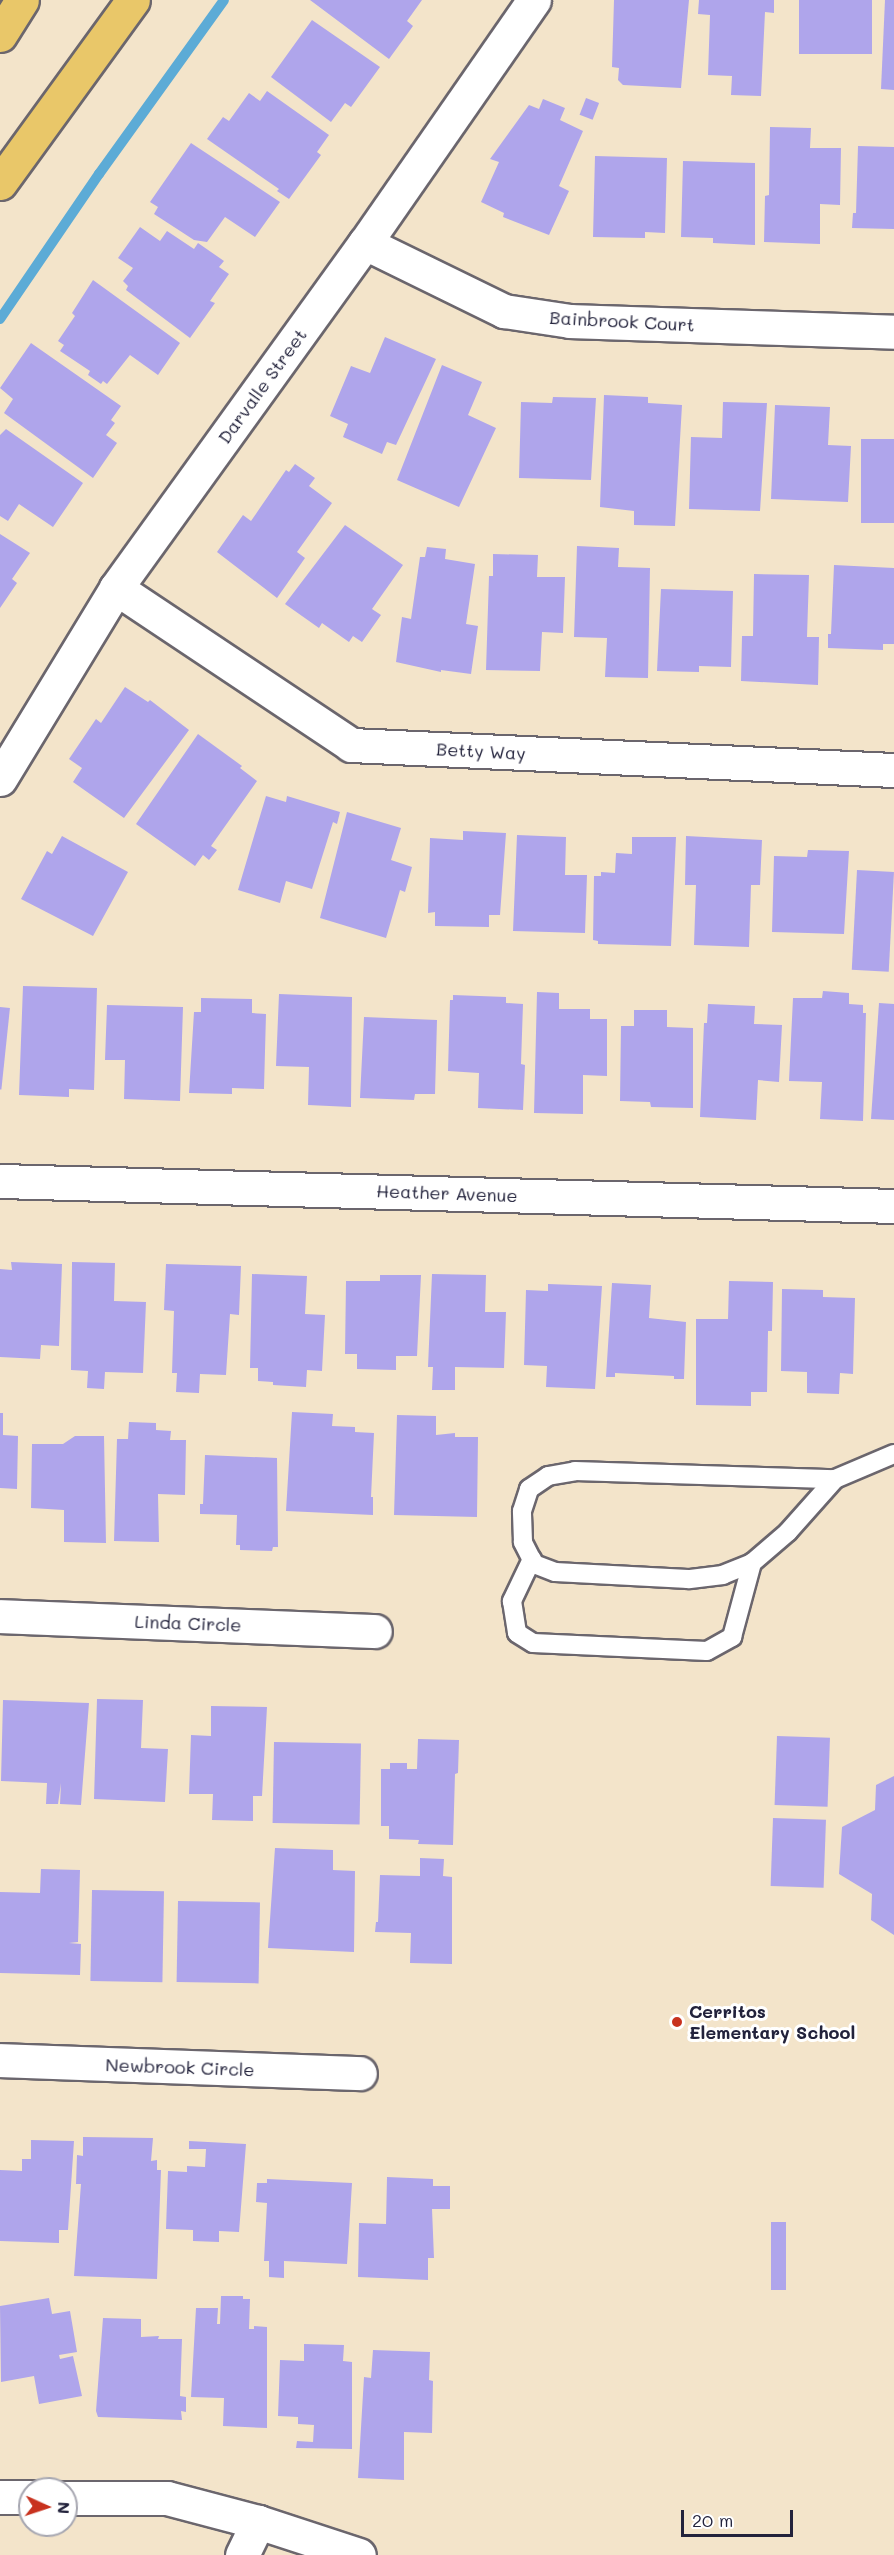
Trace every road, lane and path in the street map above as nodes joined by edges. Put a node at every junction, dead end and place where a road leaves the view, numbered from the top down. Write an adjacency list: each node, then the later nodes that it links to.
1 (22, 0): 4 (highway)
2 (133, 0): 5 (highway)
3 (534, 0): 6 (street, Darvalle Street)
4 (0, 35)
5 (0, 183)
6 (365, 243): 7 (street, Bainbrook Court); 8 (street, Darvalle Street)
7 (894, 332)
8 (116, 588): 9 (street, Betty Way); 10 (street, Darvalle Street)
9 (894, 770)
10 (0, 779)
11 (0, 1180): 12 (street, Heather Avenue)
12 (894, 1206)
13 (894, 1454): 14 (lane)
14 (834, 1479): 15 (lane); 16 (lane)
15 (532, 1559): 16 (lane); 16 (lane)
16 (752, 1563)
17 (0, 1616): 18 (street, Linda Circle)
18 (375, 1631)
19 (0, 2060): 20 (street, Newbrook Circle)
20 (360, 2073)
21 (0, 2497): 22 (street)
22 (18, 2497)
23 (78, 2498): 24 (street)
24 (258, 2522): 25 (street); 26 (street)
25 (243, 2555)
26 (359, 2555)

